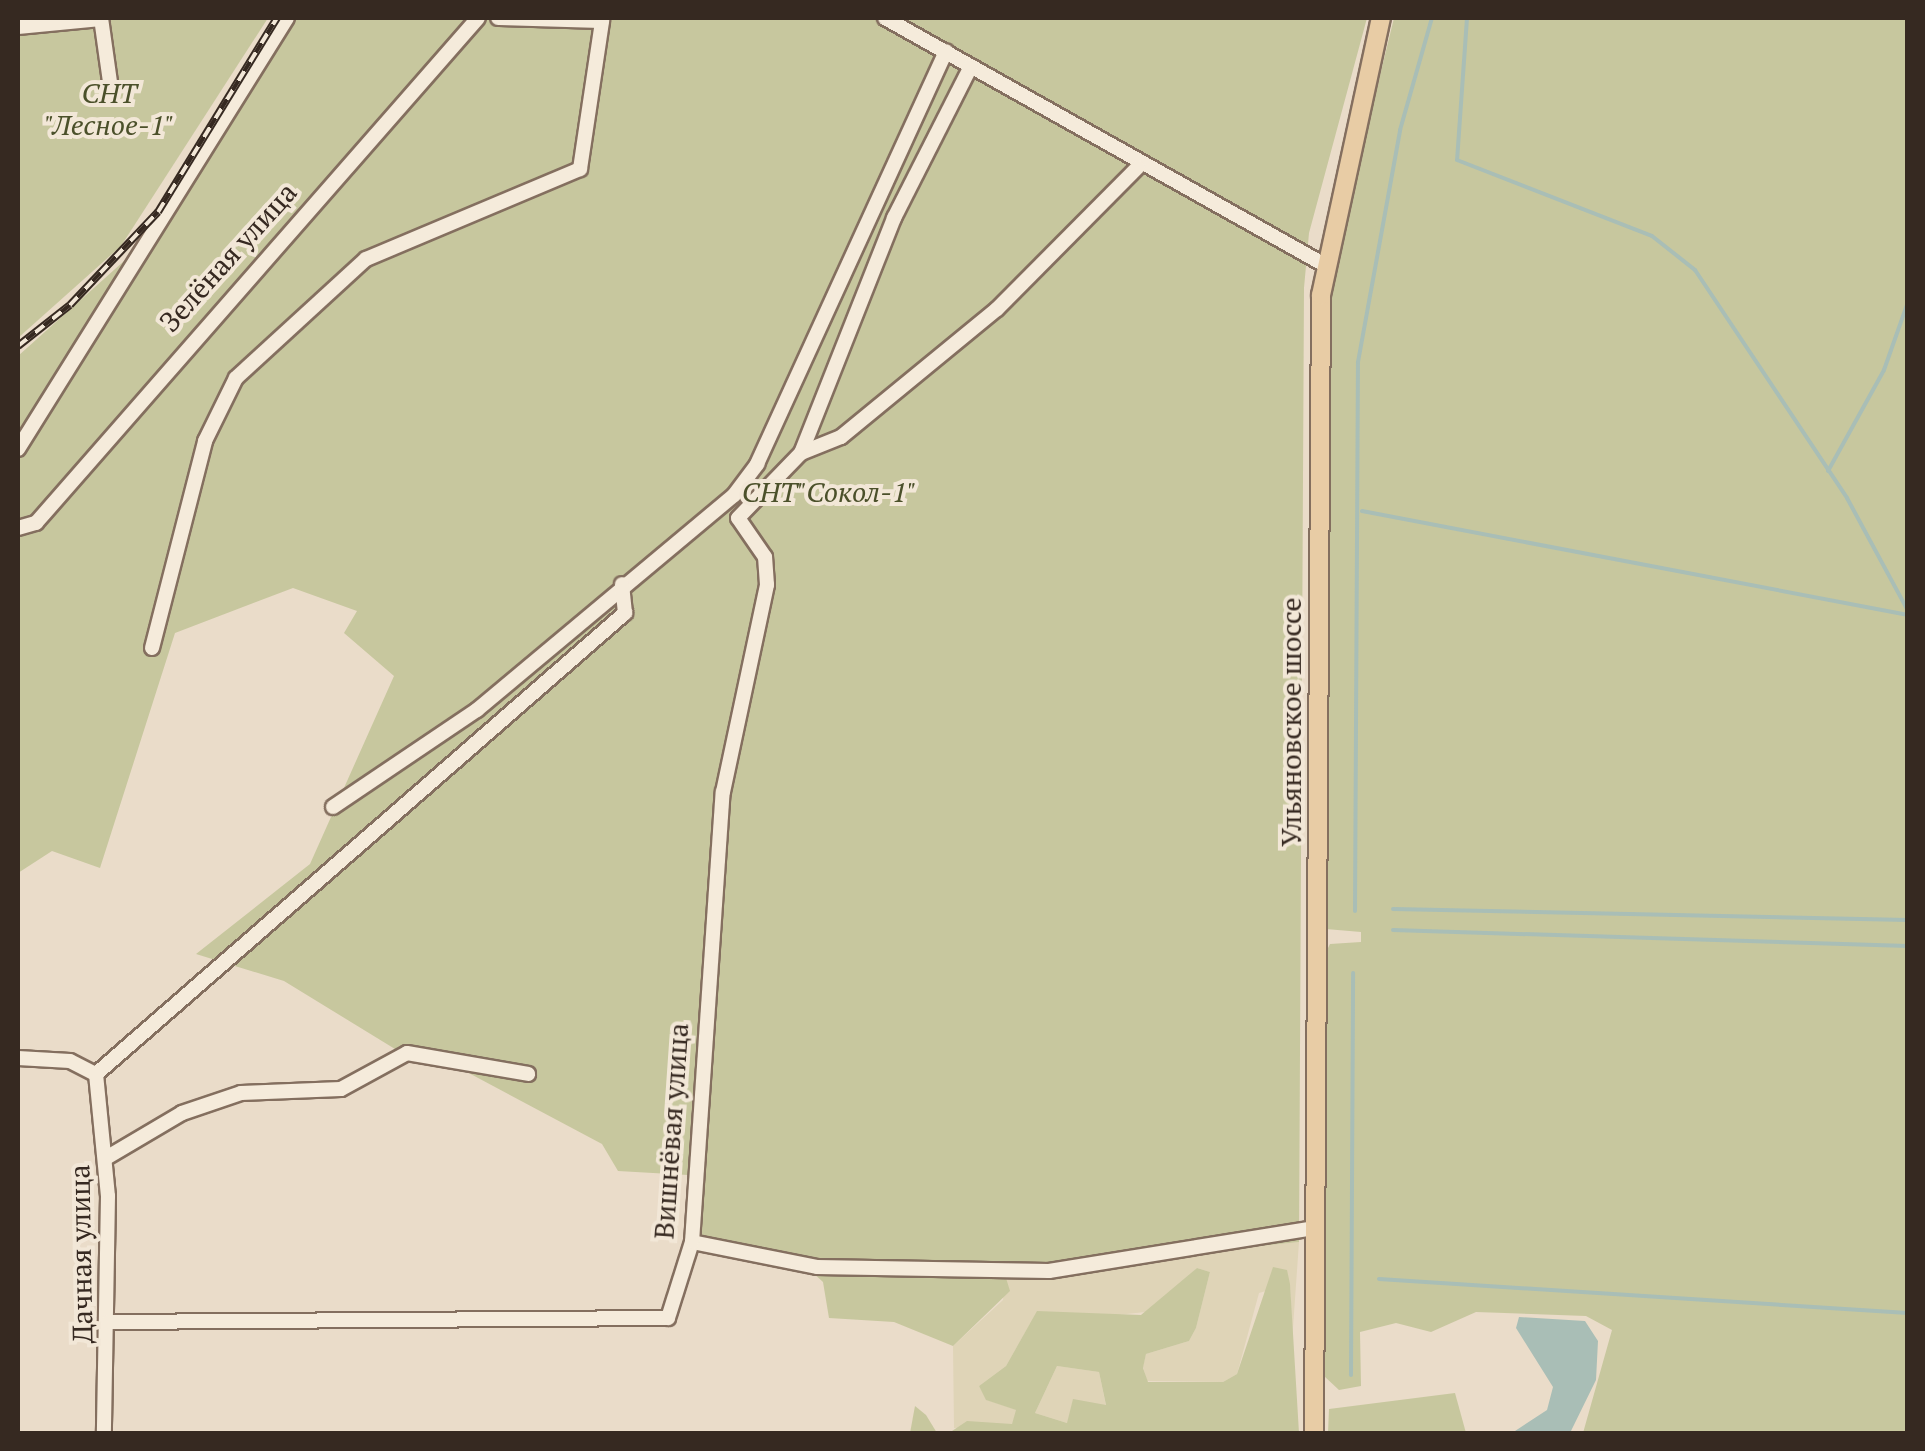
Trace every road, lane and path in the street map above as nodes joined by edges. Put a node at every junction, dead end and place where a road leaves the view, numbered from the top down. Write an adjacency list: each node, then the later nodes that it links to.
1 (101, 18): 7 (street); 10 (street)
2 (288, 18): 13 (street)
3 (478, 18): 15 (street, Зелёная улица)
4 (498, 18): 17 (street)
5 (885, 18): 8 (street)
6 (1381, 18): 12 (main road, Ульяновское шоссе)
7 (18, 27)
8 (946, 51): 9 (street); 16 (street)
9 (971, 66): 11 (street); 14 (street)
10 (110, 82)
11 (1138, 167): 12 (street); 14 (street)
12 (1323, 264): 23 (main road, Ульяновское шоссе)
13 (18, 449)
14 (801, 453): 24 (street, Вишнёвая улица)
15 (18, 528)
16 (622, 584): 18 (street); 20 (street)
17 (152, 648)
18 (333, 807)
19 (18, 1058): 20 (street)
20 (96, 1074): 22 (street, Дачная улица)
21 (528, 1074): 22 (street)
22 (106, 1158): 25 (street, Дачная улица)
23 (1314, 1228): 24 (street); 27 (main road, Ульяновское шоссе)
24 (692, 1242): 25 (street, Вишнёвая улица)
25 (108, 1322): 26 (street, Дачная улица)
26 (104, 1434)
27 (1314, 1434)

